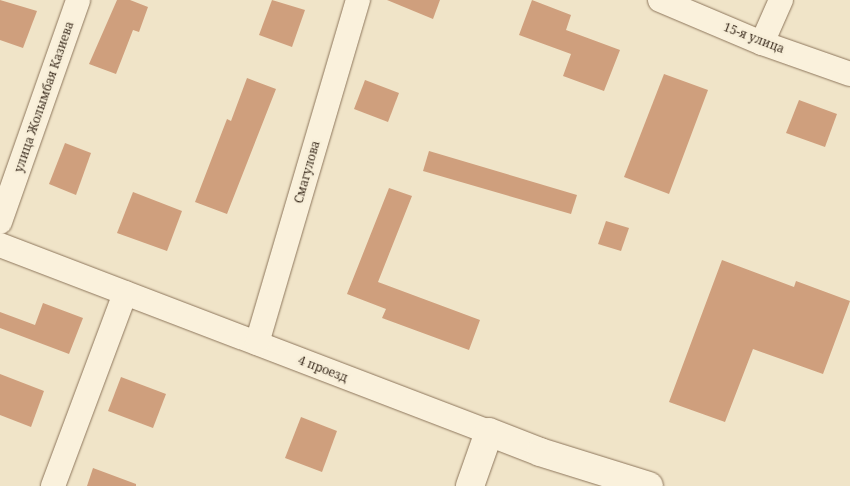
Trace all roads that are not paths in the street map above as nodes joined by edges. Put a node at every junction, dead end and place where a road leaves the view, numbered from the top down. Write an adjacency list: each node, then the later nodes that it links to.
1 (78, 0): 7 (street, улица Жолымбая Казиева)
2 (358, 0): 10 (street, Смагулова)
3 (660, 0): 5 (street, 15-я улица)
4 (781, 0): 5 (street)
5 (762, 43): 6 (street, 15-я улица)
6 (850, 74)
7 (0, 222)
8 (0, 245): 9 (street, 4 проезд)
9 (124, 293): 10 (street, 4 проезд); 12 (street)
10 (257, 343): 11 (street, 4 проезд)
11 (489, 432): 13 (street); 14 (street, 4 проезд)
12 (53, 486)
13 (470, 486)
14 (649, 486)

